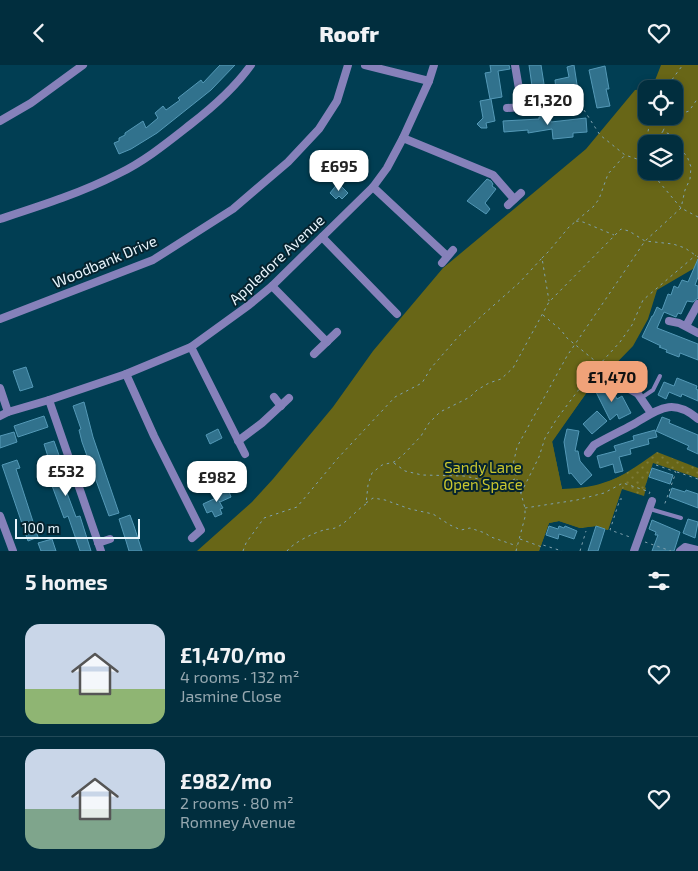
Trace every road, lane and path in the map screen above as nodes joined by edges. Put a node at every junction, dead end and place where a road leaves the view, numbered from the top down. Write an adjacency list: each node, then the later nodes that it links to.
1 (83, 65): 14 (street)
2 (251, 65): 27 (street)
3 (348, 65): 40 (street, Woodbank Drive)
4 (365, 65): 9 (street)
5 (434, 65): 9 (street, Appledore Avenue)
6 (515, 65): 12 (street)
7 (682, 65): 8 (path)
8 (671, 80)
9 (429, 81): 18 (street, Appledore Avenue)
10 (698, 98): 15 (path)
11 (578, 104): 12 (street); 20 (path)
12 (522, 107): 13 (street)
13 (507, 108)
14 (0, 121)
15 (663, 131): 16 (path); 17 (path)
16 (661, 135)
17 (669, 135)
18 (403, 138): 23 (street, Appledore Avenue); 24 (street)
19 (683, 152): 25 (path)
20 (625, 155): 21 (path); 28 (path)
21 (638, 159)
22 (658, 180): 25 (path)
23 (373, 187): 30 (street, Appledore Avenue); 32 (street)
24 (521, 193)
25 (681, 208): 26 (path); 31 (path)
26 (698, 217)
27 (0, 219)
28 (576, 221): 29 (path); 34 (path)
29 (614, 235): 31 (path); 36 (path)
30 (322, 237): 35 (street, Appledore Avenue); 38 (street)
31 (645, 241): 33 (path); 46 (path)
32 (447, 256)
33 (697, 256): 49 (path)
34 (542, 258): 36 (path); 94 (path)
35 (272, 286): 45 (street); 47 (street, Appledore Avenue)
36 (549, 302): 39 (path)
37 (698, 304): 42 (street)
38 (397, 314)
39 (542, 315): 46 (path); 69 (path)
40 (0, 319)
41 (669, 321): 42 (street)
42 (686, 326): 44 (street)
43 (337, 332): 45 (street)
44 (698, 333)
45 (327, 342): 48 (street)
46 (576, 344): 49 (path); 72 (path)
47 (191, 347): 51 (street, Appledore Avenue); 65 (street)
48 (314, 354)
49 (600, 363): 50 (path); 75 (path)
50 (610, 372)
51 (126, 374): 58 (street, Appledore Avenue); 84 (street)
52 (660, 376): 55 (lane)
53 (0, 388): 60 (street)
54 (623, 388): 55 (lane)
55 (640, 396): 61 (street)
56 (274, 397): 59 (street)
57 (289, 398): 59 (street)
58 (49, 400): 60 (street, Appledore Avenue); 90 (street)
59 (281, 406): 65 (street)
60 (8, 411): 62 (street, Appledore Avenue)
61 (650, 413): 63 (street); 66 (street)
62 (0, 416)
63 (698, 419)
64 (587, 439): 66 (street)
65 (238, 441): 68 (street)
66 (594, 445): 67 (street)
67 (588, 453)
68 (245, 454)
69 (394, 462): 72 (path); 77 (path)
70 (656, 465): 71 (path)
71 (676, 472): 73 (path); 80 (path)
72 (516, 479): 75 (path)
73 (698, 479)
74 (645, 490): 79 (path)
75 (520, 494): 79 (path)
76 (622, 499): 85 (path)
77 (366, 504): 89 (path); 95 (path)
78 (650, 505): 80 (lane); 100 (street)
79 (525, 508): 87 (path)
80 (661, 513): 82 (lane)
81 (0, 517): 93 (street)
82 (682, 518)
83 (586, 531): 99 (path)
84 (192, 538)
85 (632, 538)
86 (110, 539): 90 (street)
87 (519, 539): 89 (path); 91 (path)
88 (647, 543): 101 (path)
89 (517, 546): 96 (path)
90 (99, 547)
91 (542, 547): 97 (path); 98 (path)
92 (698, 550): 102 (street)
93 (12, 551)
94 (243, 551)
95 (287, 551)
96 (516, 551)
97 (540, 551)
98 (562, 551)
99 (580, 551)
100 (634, 551)
101 (671, 551)
102 (680, 551)

